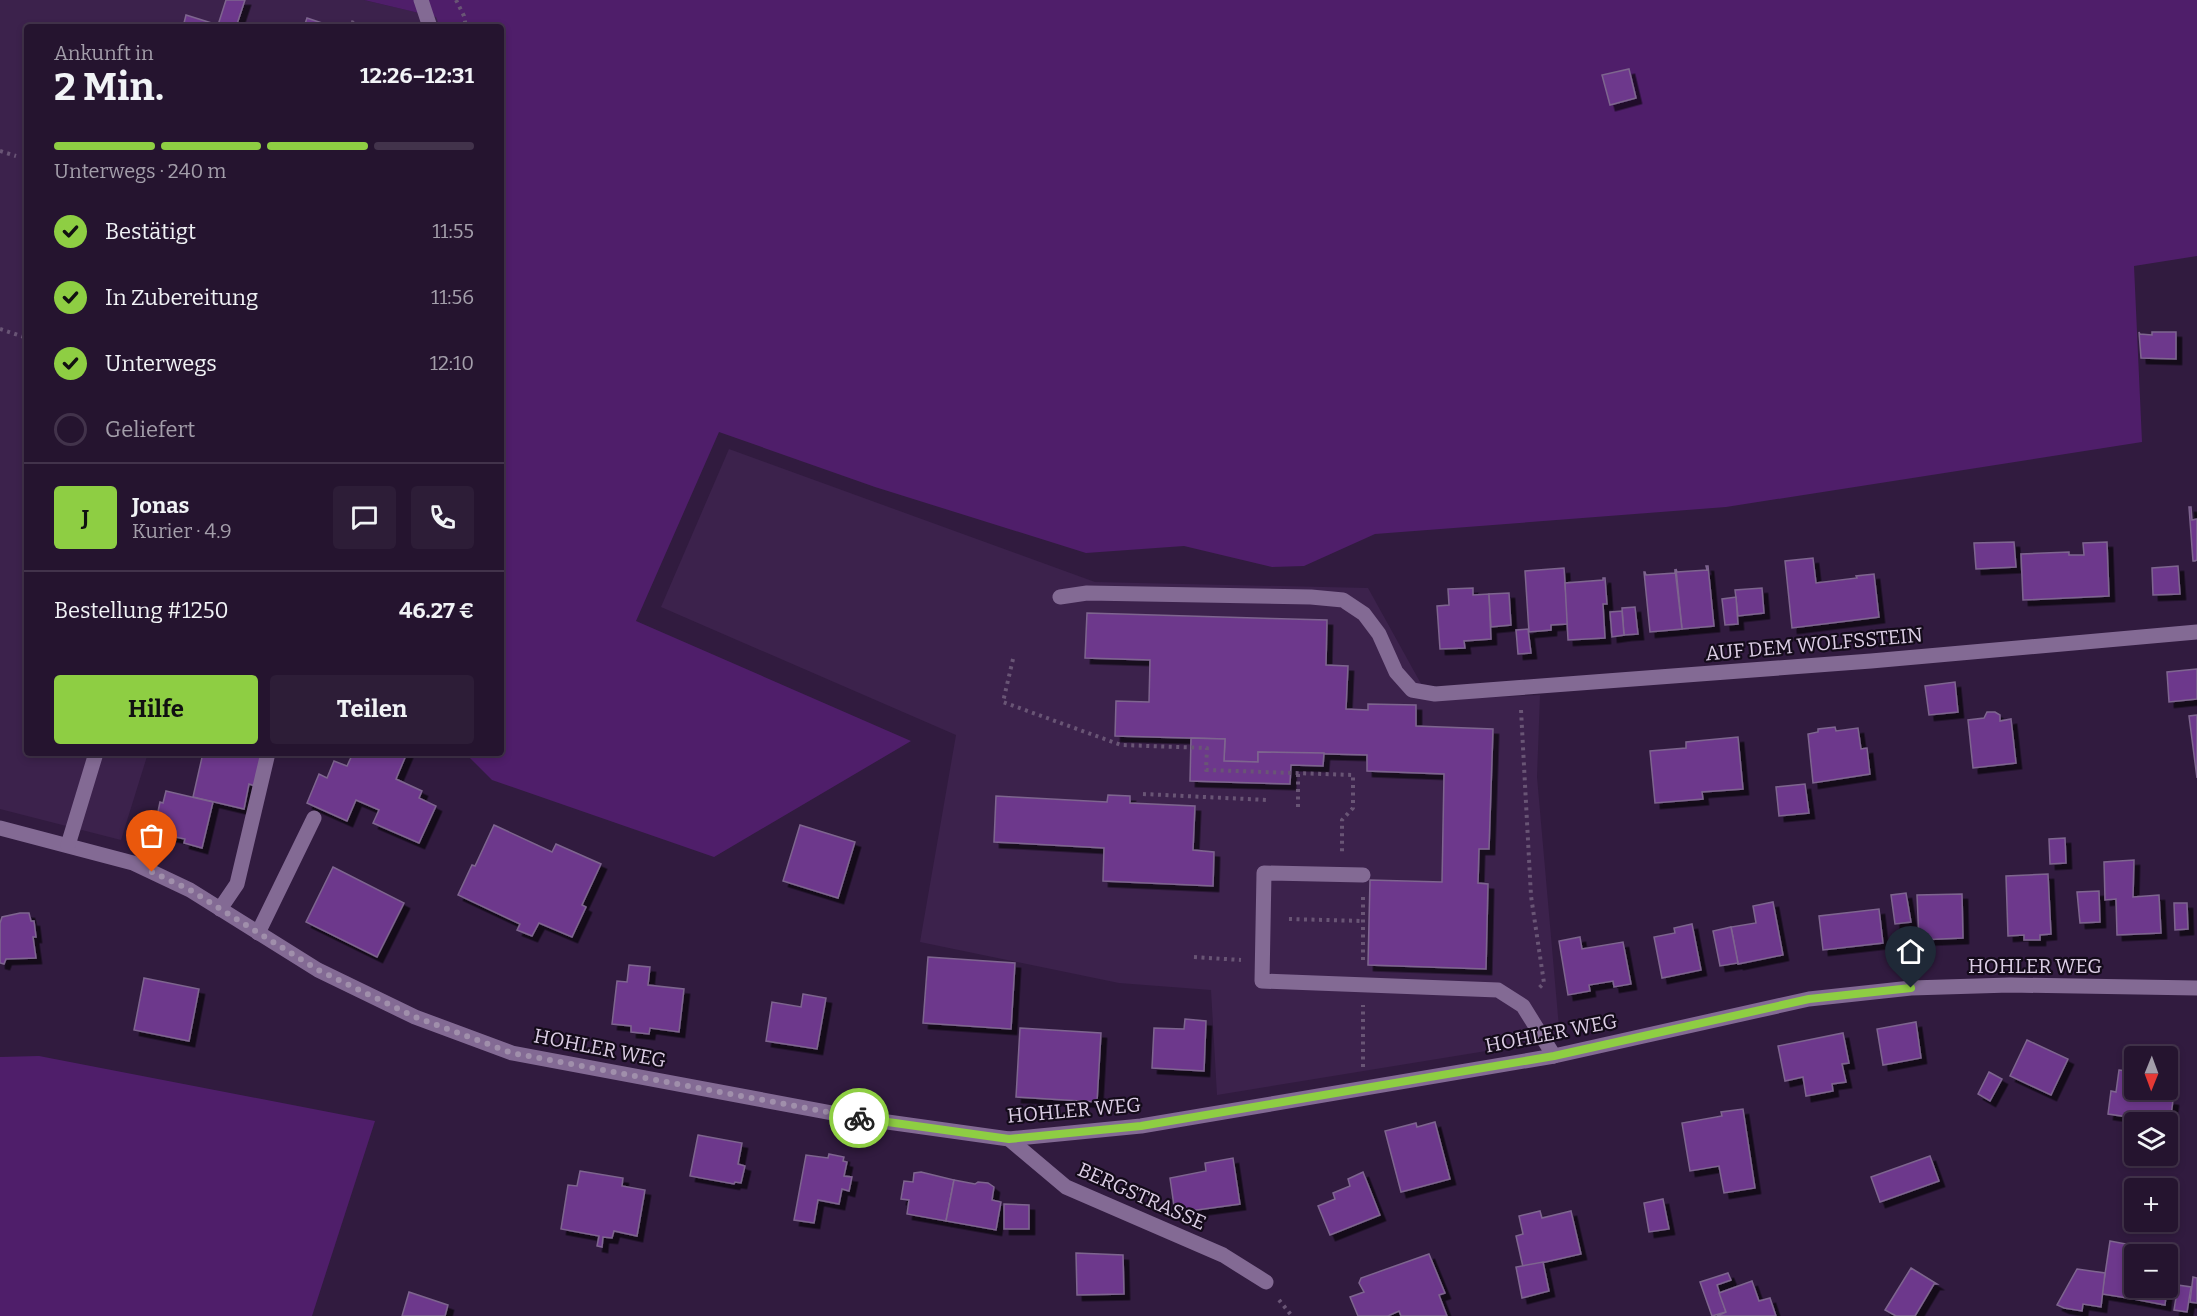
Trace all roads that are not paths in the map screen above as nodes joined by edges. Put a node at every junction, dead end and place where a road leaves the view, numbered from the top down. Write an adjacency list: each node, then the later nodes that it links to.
1 (421, 0): 2 (street)
2 (429, 24)
3 (1060, 597): 4 (street, AUF DEM WOLFSSTEIN)
4 (2197, 632)
5 (95, 756): 9 (street)
6 (267, 756): 11 (street)
7 (314, 818): 12 (street)
8 (0, 828): 9 (street, HOHLER WEG)
9 (68, 845): 11 (street, HOHLER WEG)
10 (1363, 875): 14 (street)
11 (220, 909): 12 (street, HOHLER WEG)
12 (258, 933): 15 (street, HOHLER WEG)
13 (2197, 988): 14 (street, HOHLER WEG)
14 (1554, 1056): 15 (street, HOHLER WEG)
15 (1009, 1139): 16 (street, BERGSTRASSE)
16 (1266, 1282)

